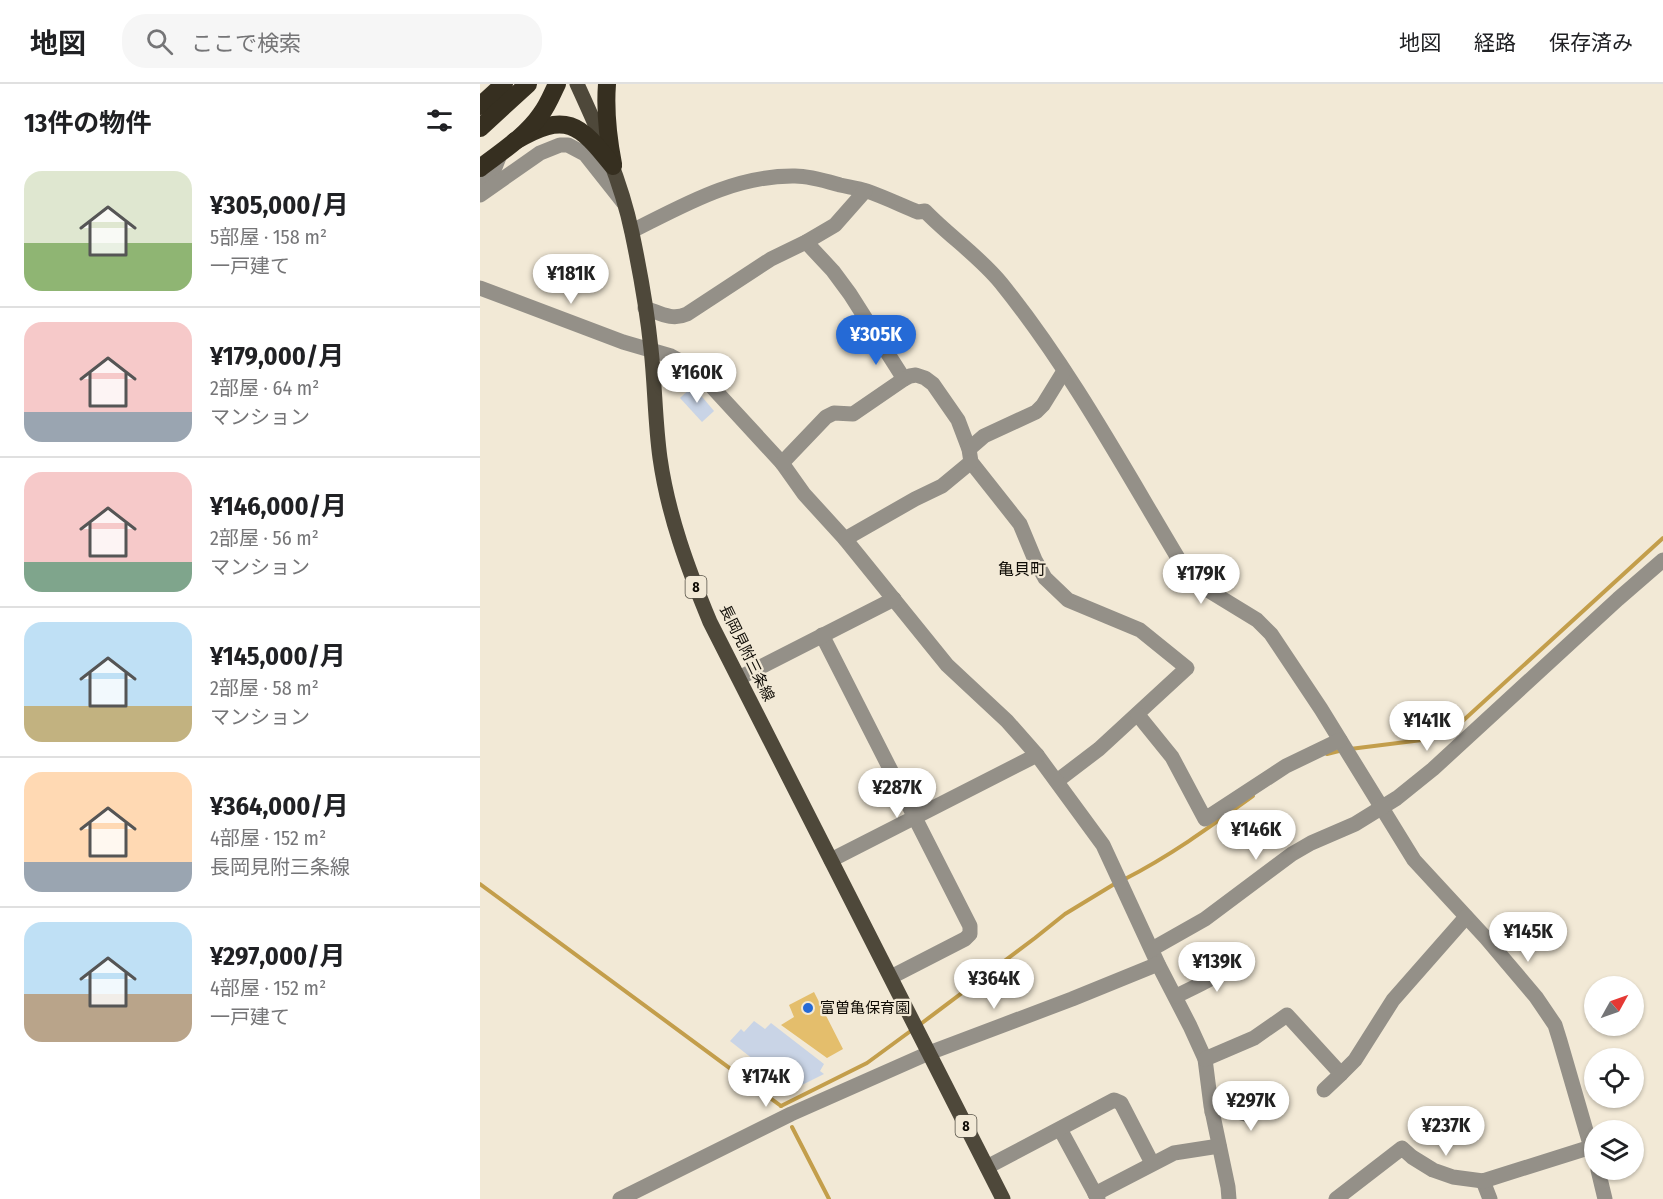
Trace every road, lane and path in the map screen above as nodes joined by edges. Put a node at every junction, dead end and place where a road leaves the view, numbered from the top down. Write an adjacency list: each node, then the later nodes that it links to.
1 (504, 84): 6 (highway)
2 (557, 84): 8 (highway)
3 (577, 84): 9 (main road, 長岡見附三条線 / 8)
4 (608, 84): 9 (highway)
5 (526, 86): 7 (highway)
6 (480, 106)
7 (480, 128)
8 (508, 147): 9 (highway); 10 (highway); 11 (street)
9 (613, 166): 14 (main road, 長岡見附三条線 / 8)
10 (480, 168)
11 (480, 182)
12 (865, 191): 15 (street); 16 (street); 20 (street)
13 (480, 195): 14 (street)
14 (625, 204): 15 (main road, 長岡見附三条線 / 8)
15 (632, 231): 18 (main road, 長岡見附三条線 / 8)
16 (806, 242): 18 (street); 21 (street)
17 (480, 288): 19 (street)
18 (645, 308): 19 (main road, 長岡見附三条線 / 8)
19 (651, 351): 23 (street); 28 (main road, 長岡見附三条線 / 8)
20 (1064, 371): 22 (street); 30 (street)
21 (904, 379): 22 (street); 23 (street)
22 (970, 456): 24 (street); 29 (street)
23 (782, 463): 24 (street)
24 (845, 539): 26 (street)
25 (1663, 560): 33 (street)
26 (894, 599): 27 (street); 31 (street)
27 (822, 635): 28 (street); 34 (street)
28 (739, 678): 35 (main road, 長岡見附三条線 / 8)
29 (1138, 715): 30 (street); 32 (street)
30 (1340, 740): 33 (street)
31 (1037, 755): 32 (street); 34 (street)
32 (1057, 781): 37 (street)
33 (1381, 808): 36 (street); 37 (street)
34 (915, 816): 35 (street); 40 (street)
35 (831, 860): 40 (main road, 長岡見附三条線 / 8)
36 (1466, 916): 44 (street); 48 (street)
37 (1152, 949): 39 (street)
38 (1235, 959): 41 (street)
39 (1158, 964): 41 (street); 42 (street)
40 (891, 977): 42 (main road, 長岡見附三条線 / 8)
41 (1176, 996): 43 (street)
42 (929, 1053): 53 (main road, 長岡見附三条線 / 8); 57 (street)
43 (1205, 1059): 44 (street); 47 (street)
44 (1341, 1074): 45 (street)
45 (1324, 1090)
46 (1272, 1101): 47 (street)
47 (1212, 1112): 50 (street)
48 (1584, 1123)
49 (1060, 1128): 52 (street); 53 (street); 56 (street)
50 (1220, 1146): 52 (street); 59 (street)
51 (1584, 1155): 55 (street)
52 (1152, 1163): 56 (street)
53 (987, 1167): 58 (main road, 長岡見附三条線 / 8)
54 (1600, 1180): 62 (street)
55 (1483, 1181): 60 (street); 61 (street)
56 (1097, 1196)
57 (620, 1199)
58 (1003, 1199)
59 (1229, 1199)
60 (1336, 1199)
61 (1490, 1199)
62 (1605, 1199)

